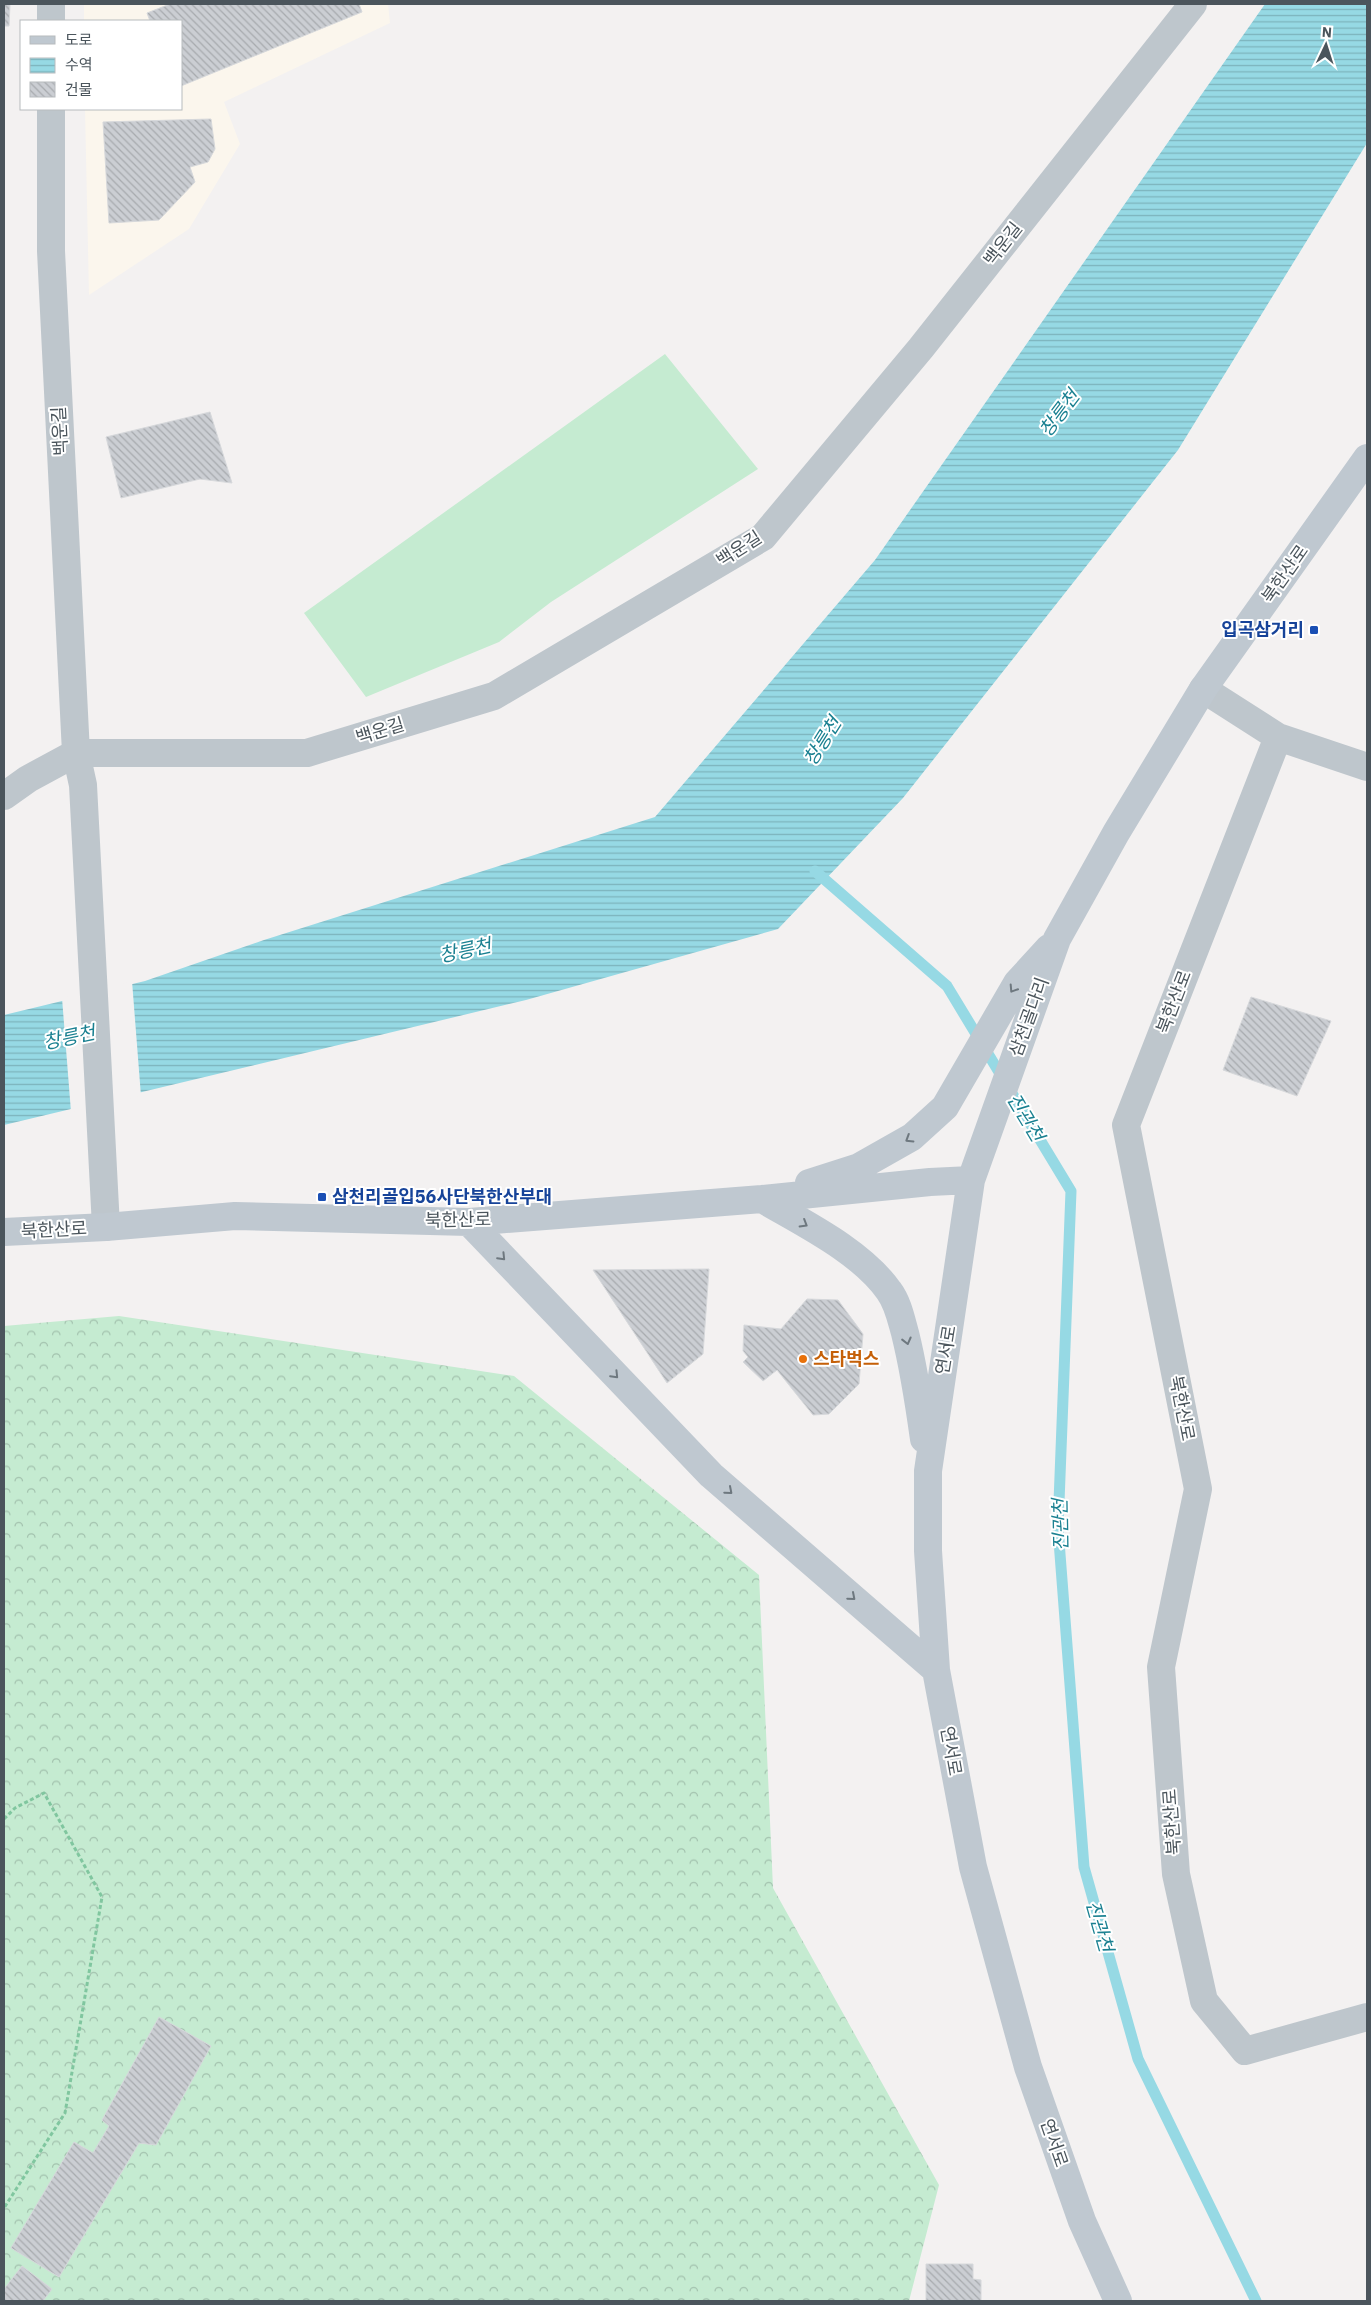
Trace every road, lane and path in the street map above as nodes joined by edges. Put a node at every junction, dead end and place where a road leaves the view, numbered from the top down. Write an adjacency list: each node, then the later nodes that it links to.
1 (51, 4): 3 (street)
2 (1193, 4): 8 (street, 백운길)
3 (51, 20)
4 (50, 110): 8 (street, 백운길)
5 (1367, 458): 6 (main road, 북한산로)
6 (1203, 689): 7 (street); 11 (main road, 북한산로)
7 (1278, 737): 9 (street); 20 (street, 북한산로)
8 (76, 753): 10 (street, 백운길); 15 (street, 백운길)
9 (1367, 767)
10 (4, 796)
11 (1057, 939): 12 (main road, 삼천골다리); 13 (main road, one-way to 13)
12 (971, 1180): 13 (main road, 북한산로); 17 (main road, 연서로)
13 (762, 1199): 14 (main road, 북한산로); 17 (main road, one-way to 17)
14 (469, 1222): 15 (main road, 북한산로); 18 (main road, one-way to 18)
15 (106, 1227): 16 (main road, 북한산로)
16 (4, 1232)
17 (928, 1471): 18 (main road, 연서로)
18 (936, 1670): 22 (main road, 연서로)
19 (4, 1819): 21 (path)
20 (1367, 2017)
21 (4, 2208)
22 (1118, 2301)

